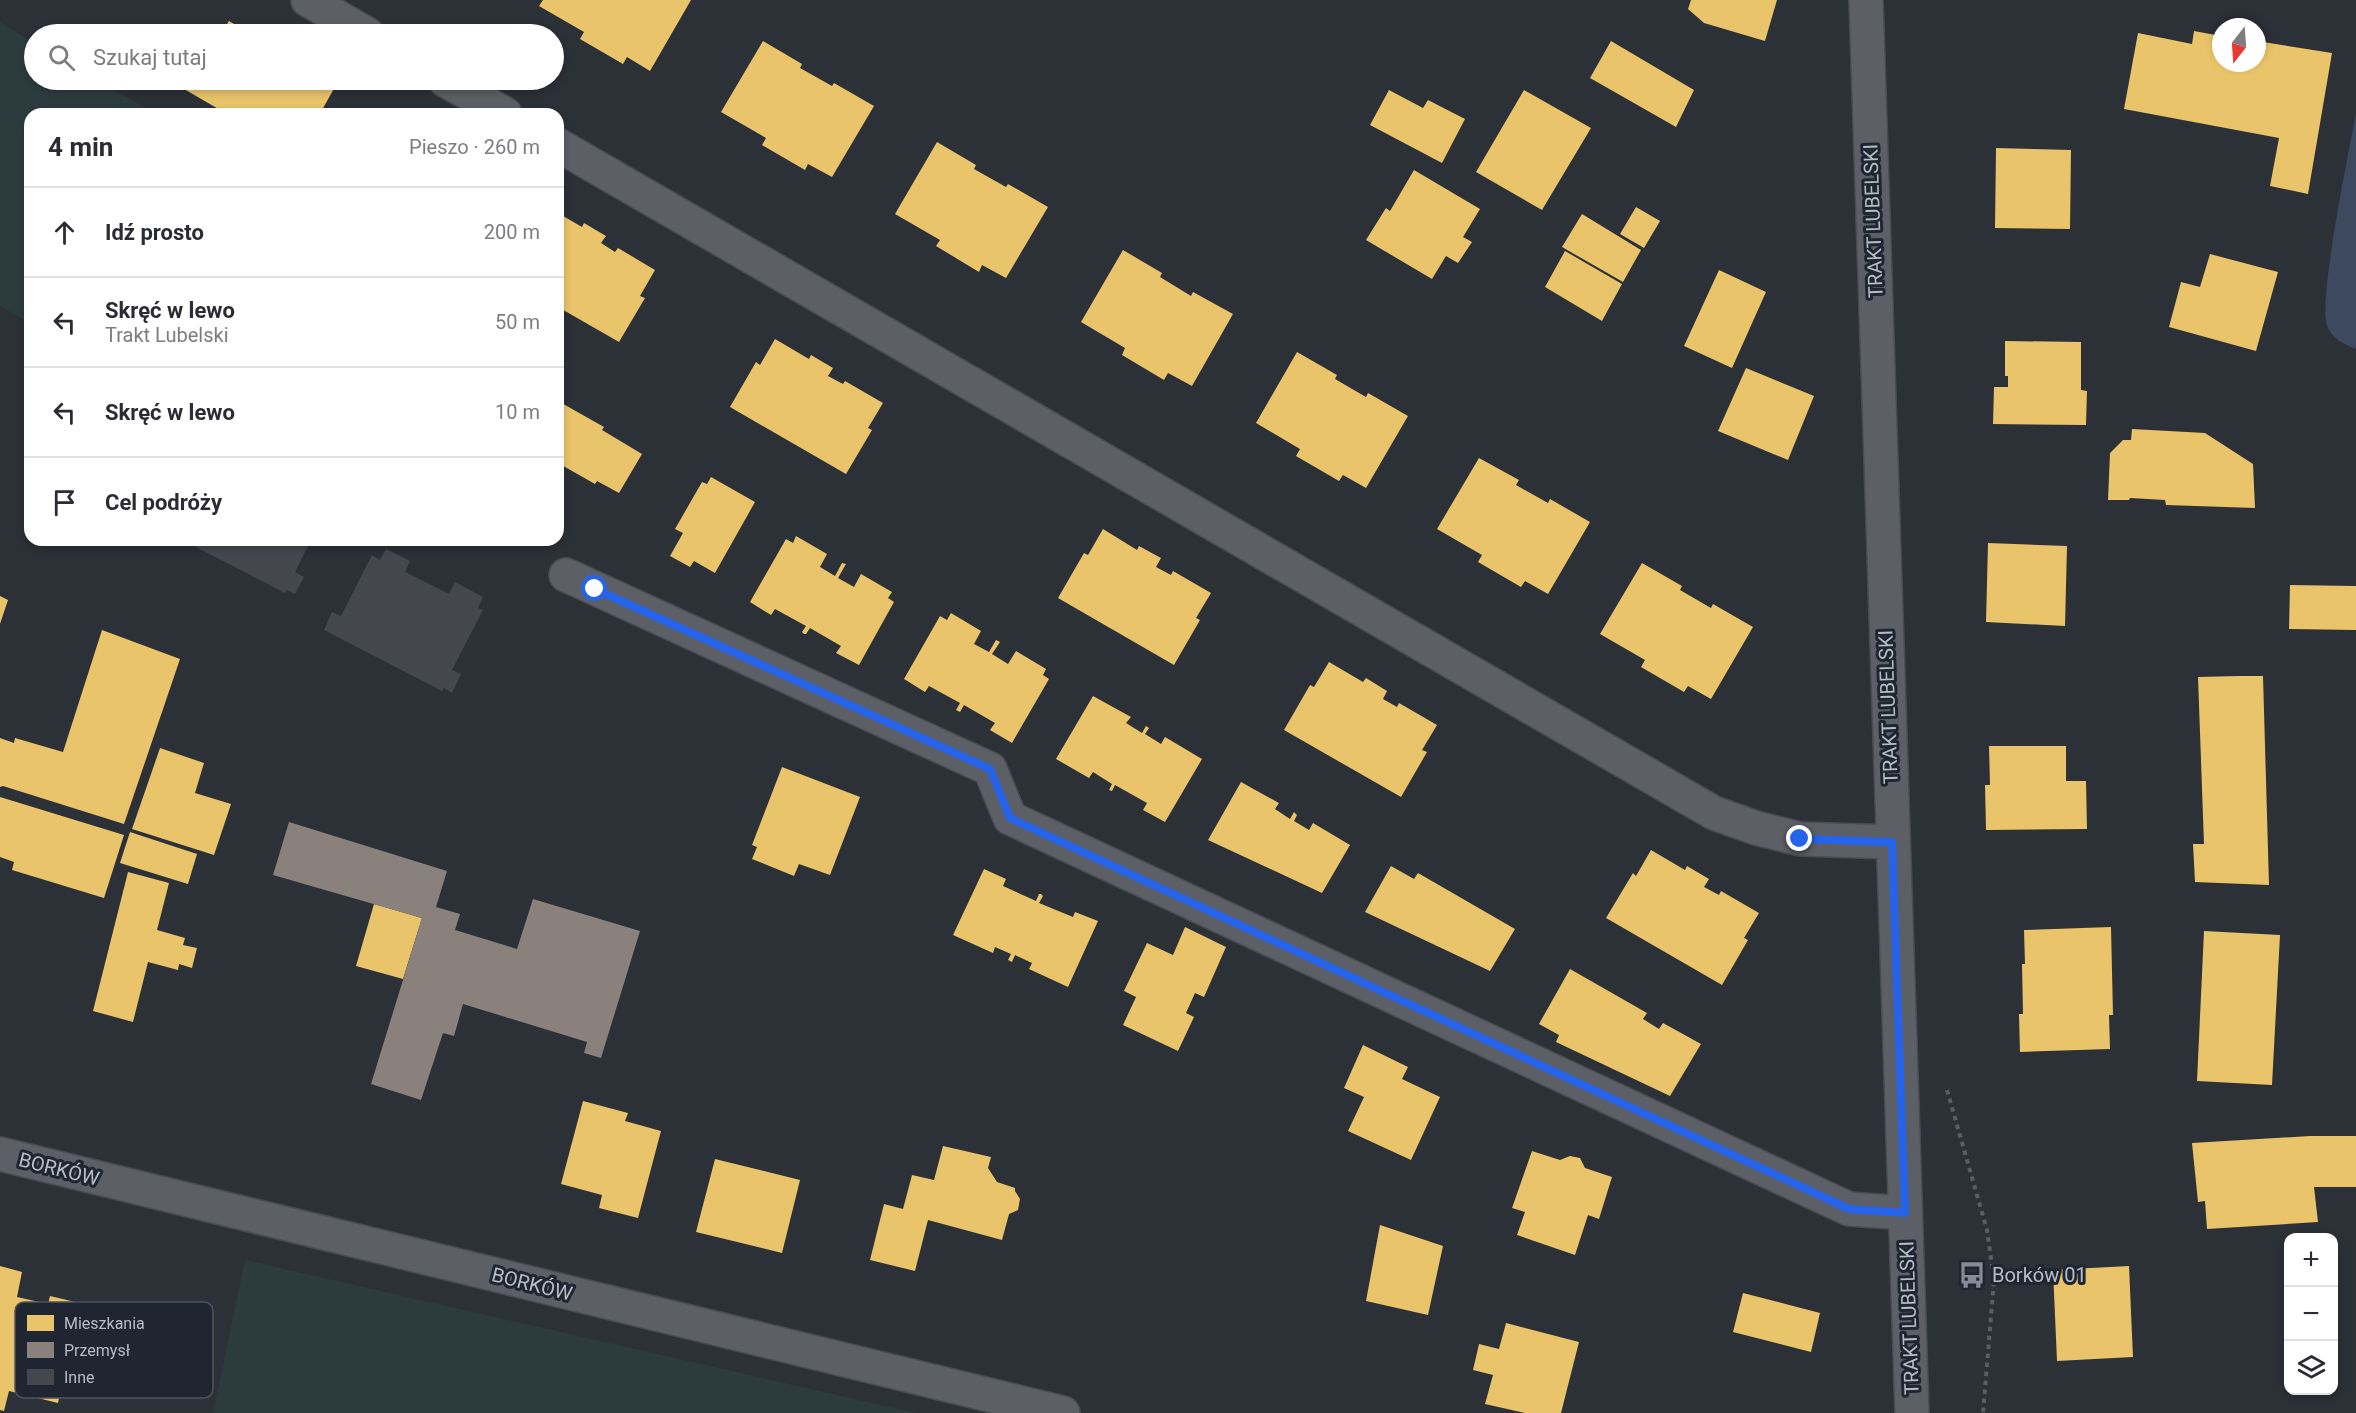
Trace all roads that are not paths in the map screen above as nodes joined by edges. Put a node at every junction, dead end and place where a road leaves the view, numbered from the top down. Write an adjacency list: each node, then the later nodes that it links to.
1 (308, 0): 3 (street)
2 (1866, 0): 8 (street, TRAKT LUBELSKI)
3 (350, 24)
4 (463, 90): 5 (street)
5 (494, 108)
6 (564, 148): 8 (street)
7 (566, 575): 10 (street)
8 (1892, 842): 10 (street, TRAKT LUBELSKI)
9 (0, 1154): 11 (street, BORKÓW)
10 (1905, 1213): 12 (street, TRAKT LUBELSKI)
11 (1063, 1413)
12 (1912, 1413)

